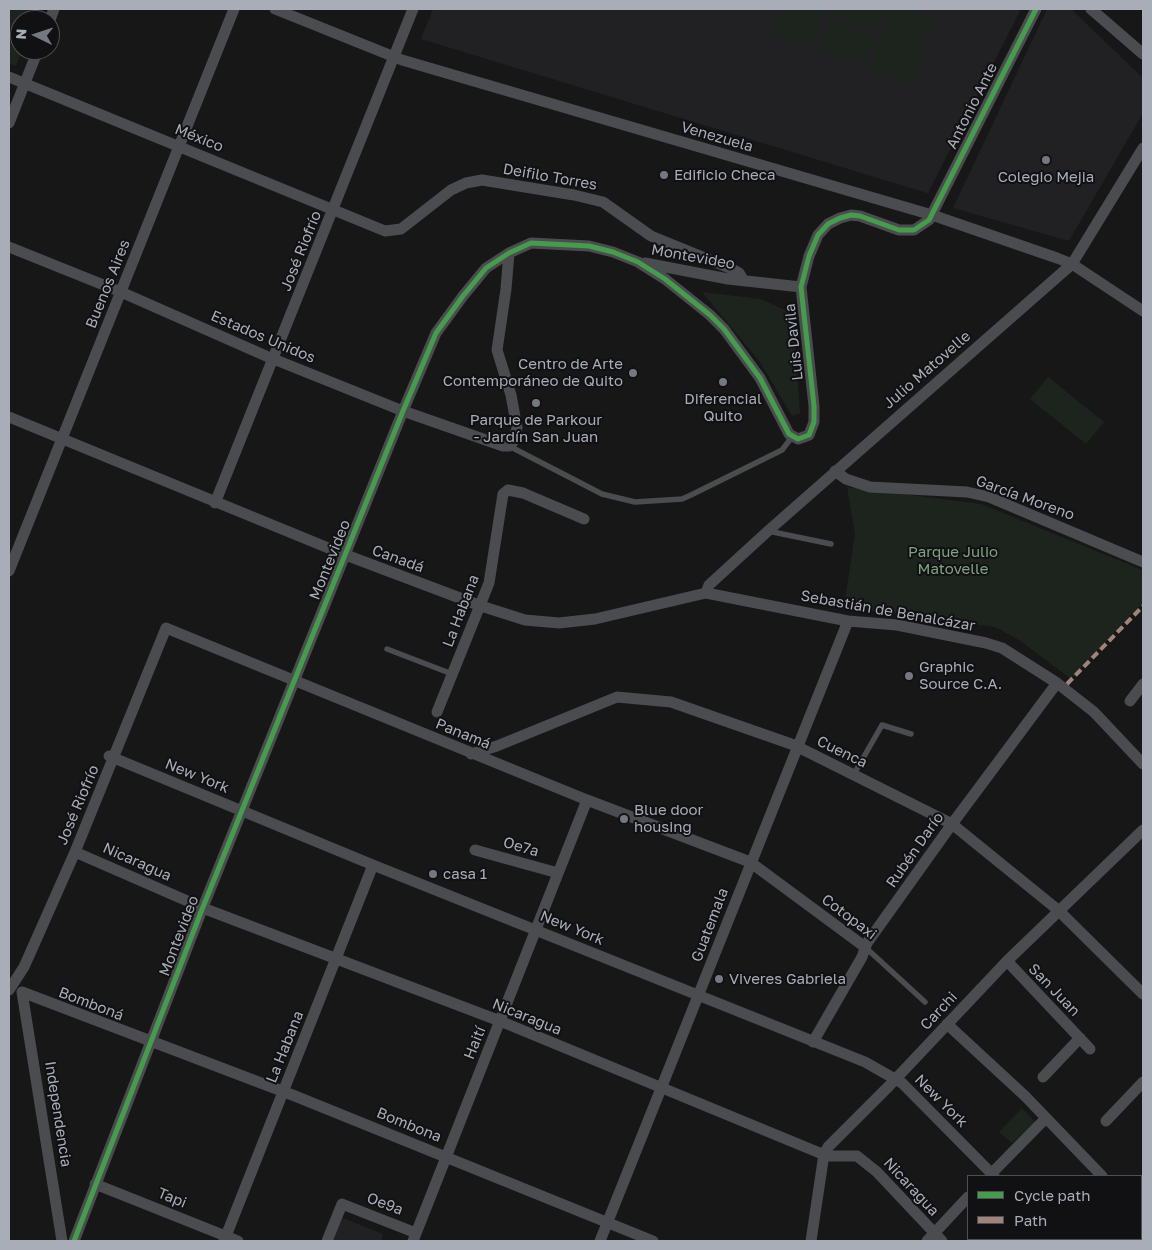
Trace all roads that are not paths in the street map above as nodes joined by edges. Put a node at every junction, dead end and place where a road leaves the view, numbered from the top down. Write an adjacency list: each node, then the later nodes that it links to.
1 (234, 9): 12 (street, Buenos Aires)
2 (275, 9): 7 (street, Venezuela)
3 (413, 9): 7 (street, José Riofrío)
4 (1036, 9): 15 (street, Antonio Ante)
5 (1091, 9): 6 (street)
6 (1143, 54)
7 (394, 57): 14 (street, José Riofrío); 15 (street, Venezuela)
8 (34, 60): 10 (street)
9 (9, 77): 10 (street, México)
10 (24, 83): 11 (street); 12 (street, México)
11 (9, 123)
12 (179, 146): 14 (street, México); 23 (street, Buenos Aires)
13 (1143, 148): 20 (street, Julio Matovelle)
14 (334, 210): 16 (street, México); 25 (street, José Riofrío)
15 (932, 216): 20 (street, Venezuela); 22 (street, Luis Davila)
16 (376, 228): 21 (street, Deifilo Torres)
17 (9, 247): 23 (street, Estados Unidos)
18 (509, 253): 19 (street, Montevideo); 26 (street, Montevideo); 30 (street)
19 (638, 262): 21 (street, Montevideo); 28 (street, Montevideo)
20 (1072, 264): 24 (street, Venezuela); 31 (street, Julio Matovelle)
21 (744, 281): 22 (street)
22 (801, 287): 28 (street, Luis Davila)
23 (121, 292): 25 (street, Estados Unidos); 29 (street, Buenos Aires)
24 (1143, 311)
25 (273, 359): 26 (street, Estados Unidos); 32 (street, José Riofrío)
26 (403, 411): 30 (street, Estados Unidos); 36 (street, Montevideo)
27 (9, 417): 29 (street, Canadá)
28 (789, 434): 30 (lane)
29 (61, 439): 32 (street, Canadá); 38 (street, Buenos Aires)
30 (509, 446)
31 (835, 470): 34 (street, Julio Matovelle); 37 (street, García Moreno)
32 (215, 503): 36 (street, Canadá)
33 (584, 519): 40 (street, La Habana)
34 (768, 531): 35 (lane); 39 (street, Julio Matovelle)
35 (831, 544)
36 (346, 556): 40 (street, Canadá); 45 (street, Montevideo)
37 (1143, 562)
38 (9, 568)
39 (706, 593): 40 (street, Canadá); 41 (street, Sebastián de Benalcázar)
40 (481, 606): 44 (street, La Habana)
41 (848, 621): 46 (street, Sebastián de Benalcázar); 51 (street, Guatemala)
42 (166, 628): 45 (street, Panamá); 53 (street, José Riofrío)
43 (387, 649): 44 (lane)
44 (452, 674): 49 (street, La Habana)
45 (294, 682): 52 (street, Panamá); 57 (street, Montevideo)
46 (1057, 683): 54 (street, Sebastián de Benalcázar); 58 (street, Rubén Darío)
47 (1143, 684): 48 (street)
48 (1130, 701)
49 (437, 712)
50 (911, 734): 55 (lane)
51 (799, 747): 52 (street, Cuenca); 55 (street, Cuenca); 62 (street, Guatemala)
52 (471, 754): 56 (street, Panamá)
53 (111, 757): 57 (street, New York); 61 (street, José Riofrío)
54 (1143, 764)
55 (854, 774): 58 (street, Cuenca)
56 (587, 800): 62 (street, Panamá); 64 (street, Haití)
57 (243, 811): 63 (street, New York); 66 (street, Montevideo)
58 (952, 824): 67 (street, Cuenca); 69 (street, Rubén Darío)
59 (1143, 830): 67 (street, Carchi)
60 (475, 850): 64 (street, Oe7a)
61 (75, 852): 65 (street, José Riofrío); 66 (street, Nicaragua)
62 (750, 862): 69 (street, Cotopaxi); 75 (street, Guatemala)
63 (373, 865): 68 (street, New York); 70 (street, La Habana)
64 (558, 873): 68 (street, Haití)
65 (56, 893): 72 (street, José Riofrío); 73 (street)
66 (203, 907): 70 (street, Nicaragua); 81 (street, Montevideo)
67 (1058, 910): 71 (street, Carchi); 74 (street, Cuenca)
68 (536, 930): 75 (street, New York); 77 (street, Haití)
69 (865, 947): 76 (lane, Cotopaxi); 80 (street, Rubén Darío)
70 (337, 959): 77 (street, Nicaragua); 87 (street, La Habana)
71 (1007, 961): 78 (street, Carchi); 79 (street, San Juan)
72 (9, 990)
73 (22, 992): 81 (street, Bomboná); 100 (street, Independencia)
74 (1143, 994)
75 (698, 996): 80 (street, New York); 86 (street, Guatemala)
76 (925, 1002)
77 (500, 1021): 86 (street, Nicaragua); 91 (street, Haití)
78 (947, 1024): 84 (street, Carchi); 88 (street)
79 (1080, 1038): 82 (street, San Juan); 83 (street, San Juan)
80 (813, 1042): 84 (street, New York)
81 (151, 1043): 87 (street, Bombona); 94 (street, Montevideo)
82 (1090, 1049)
83 (1044, 1077)
84 (895, 1079): 90 (street, Carchi); 92 (street, New York)
85 (1143, 1082): 89 (street)
86 (661, 1088): 90 (street, Nicaragua); 96 (street, Guatemala)
87 (282, 1091): 91 (street, Bombona); 98 (street, La Habana)
88 (1046, 1118): 92 (street); 93 (street)
89 (1106, 1121)
90 (824, 1154): 99 (street, Nicaragua); 106 (street, Carchi)
91 (446, 1156): 96 (street, Bombona); 97 (street, Haití)
92 (992, 1175)
93 (1101, 1175)
94 (95, 1184): 98 (street, Tapi); 101 (street, Montevideo)
95 (967, 1198): 99 (street)
96 (607, 1223): 104 (street, Guatemala); 105 (street, Bombona)
97 (415, 1237): 103 (street, Oe9a)
98 (225, 1239): 102 (street, Tapi)
99 (934, 1239)
100 (62, 1241)
101 (74, 1241)
102 (238, 1241)
103 (327, 1241)
104 (600, 1241)
105 (654, 1241)
106 (811, 1241)

